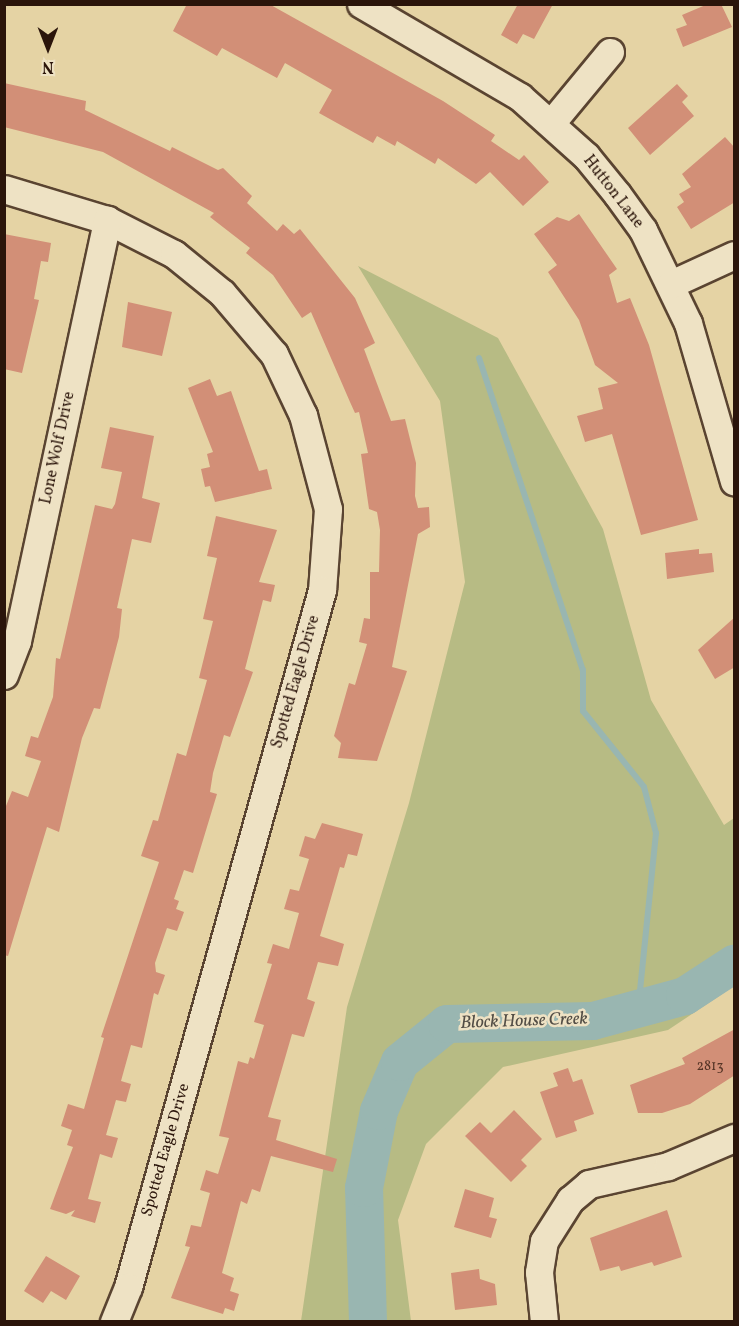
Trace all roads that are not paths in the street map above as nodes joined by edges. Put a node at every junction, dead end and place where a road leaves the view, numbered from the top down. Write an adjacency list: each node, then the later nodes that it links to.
1 (362, 5): 3 (street, Hutton Lane)
2 (610, 52): 3 (street)
3 (552, 122): 7 (street, Hutton Lane)
4 (4, 189): 5 (street, Spotted Eagle Drive)
5 (107, 220): 9 (street, Lone Wolf Drive); 11 (street, Spotted Eagle Drive)
6 (735, 255): 7 (street)
7 (672, 284): 8 (street, Hutton Lane)
8 (735, 481)
9 (4, 675)
10 (735, 1138): 12 (street)
11 (114, 1322)
12 (544, 1322)

